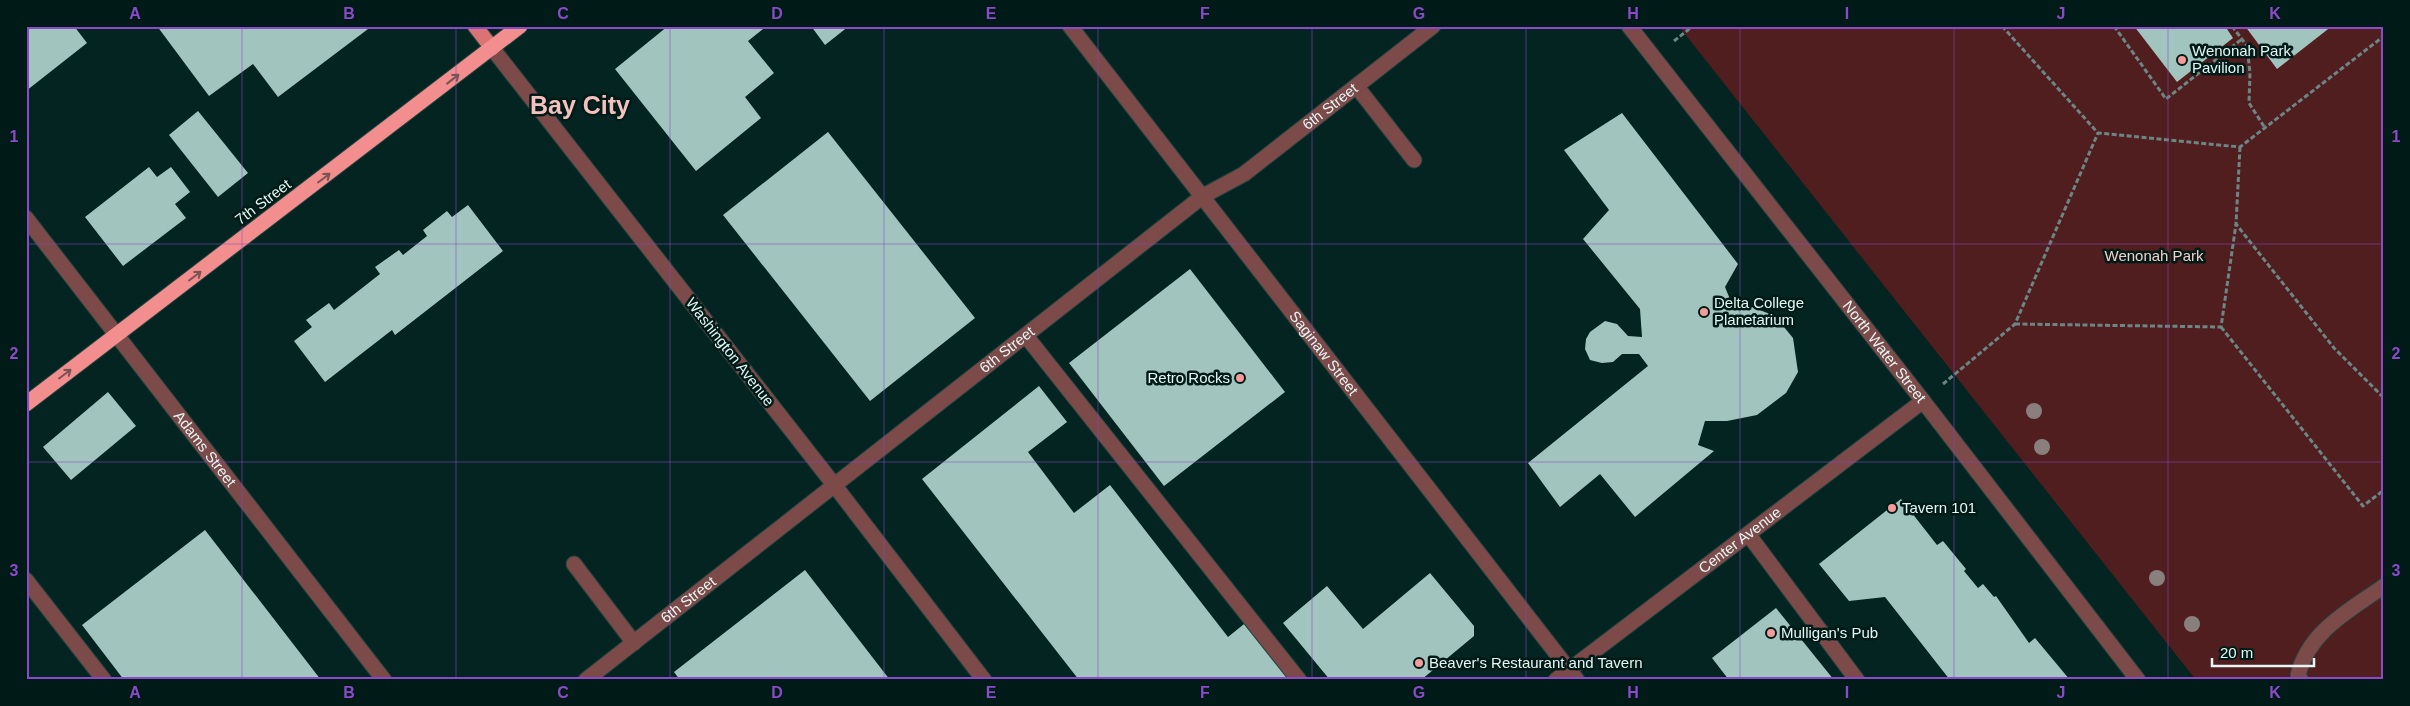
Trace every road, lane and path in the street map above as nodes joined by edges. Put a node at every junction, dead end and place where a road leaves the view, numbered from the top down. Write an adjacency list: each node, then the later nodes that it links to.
1 (475, 26): 11 (main road, Washington Avenue)
2 (520, 26): 11 (highway, 7th Street)
3 (1070, 26): 17 (street, Saginaw Street)
4 (1433, 26): 12 (street, 6th Street)
5 (1629, 26): 25 (street, North Water Street)
6 (2002, 26): 14 (path)
7 (2114, 26): 10 (path)
8 (2232, 26): 10 (path)
9 (2384, 36): 13 (path)
10 (2242, 39): 13 (path)
11 (492, 48): 22 (highway, 7th Street, one-way to 11); 27 (street, Washington Avenue)
12 (1358, 87): 16 (street); 17 (street, 6th Street)
13 (2266, 128): 15 (path)
14 (2098, 133): 15 (path); 20 (path)
15 (2240, 147): 19 (path)
16 (1414, 160)
17 (1203, 196): 23 (street, 6th Street); 34 (street, Saginaw Street)
18 (26, 218): 22 (street, Adams Street)
19 (2236, 224): 21 (path); 24 (path)
20 (2015, 324): 21 (path); 25 (path)
21 (2221, 327): 28 (path)
22 (117, 336): 26 (highway, 7th Street, one-way to 22); 36 (street, Adams Street)
23 (1026, 336): 27 (street, 6th Street); 39 (street)
24 (2384, 398)
25 (1923, 401): 29 (street, Center Avenue); 42 (street, North Water Street)
26 (26, 404)
27 (835, 486): 33 (street, 6th Street); 38 (street, Washington Avenue)
28 (2384, 490)
29 (1748, 534): 34 (street, Center Avenue); 41 (street)
30 (574, 564): 33 (street)
31 (26, 580): 35 (street)
32 (2384, 586): 43 (street)
33 (634, 643): 37 (street, 6th Street)
34 (1573, 675): 40 (street, Center Avenue)
35 (104, 680)
36 (384, 680)
37 (586, 680)
38 (984, 680)
39 (1299, 680)
40 (1556, 680)
41 (1857, 680)
42 (2138, 680)
43 (2301, 680)

